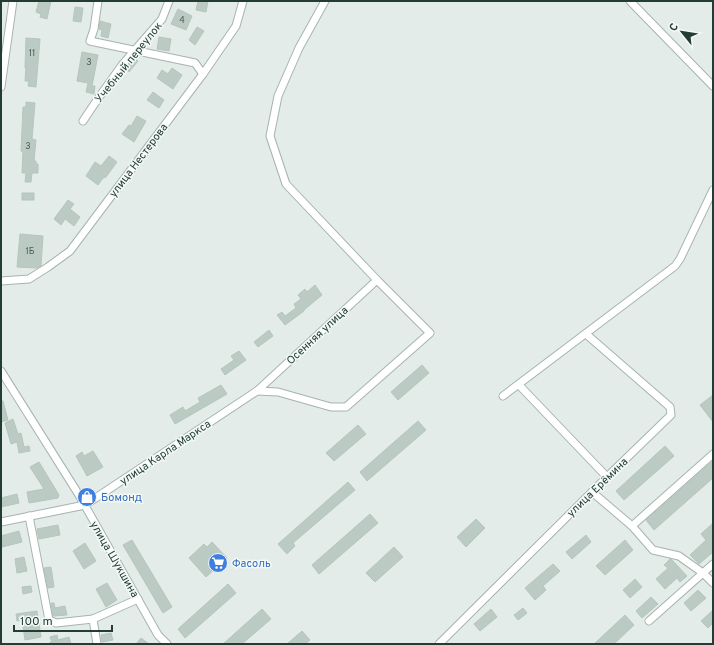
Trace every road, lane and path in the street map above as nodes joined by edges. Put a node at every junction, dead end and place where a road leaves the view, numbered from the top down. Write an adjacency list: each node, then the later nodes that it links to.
1 (13, 1): 10 (street)
2 (98, 1): 7 (street)
3 (168, 1): 7 (street, Учебный переулок)
4 (243, 1): 8 (street, улица Нестерова)
5 (325, 1): 13 (street)
6 (630, 1): 9 (street)
7 (136, 50): 8 (street); 11 (street, Учебный переулок)
8 (203, 74): 14 (street, улица Нестерова)
9 (713, 86)
10 (1, 87)
11 (83, 121)
12 (713, 190): 15 (street)
13 (377, 280): 18 (street, Осенняя улица); 18 (street)
14 (1, 281)
15 (586, 334): 17 (street); 21 (street, улица Ерёмина)
16 (1, 372): 23 (street, улица Шукшина)
17 (519, 385): 19 (street); 21 (street)
18 (257, 391): 23 (street, улица Карла Маркса)
19 (503, 396)
20 (713, 454): 26 (street)
21 (607, 477): 22 (street, улица Ерёмина)
22 (592, 492): 26 (street); 35 (street, улица Ерёмина)
23 (84, 505): 24 (street, улица Карла Маркса); 30 (street, улица Шукшина)
24 (29, 516): 25 (street, улица Карла Маркса); 31 (street)
25 (1, 522)
26 (632, 526): 28 (street)
27 (713, 564): 28 (street)
28 (703, 573): 29 (street); 32 (street)
29 (713, 584)
30 (138, 600): 31 (street); 34 (street, улица Шукшина)
31 (93, 619): 33 (street)
32 (649, 621)
33 (98, 644)
34 (167, 644)
35 (439, 644)

